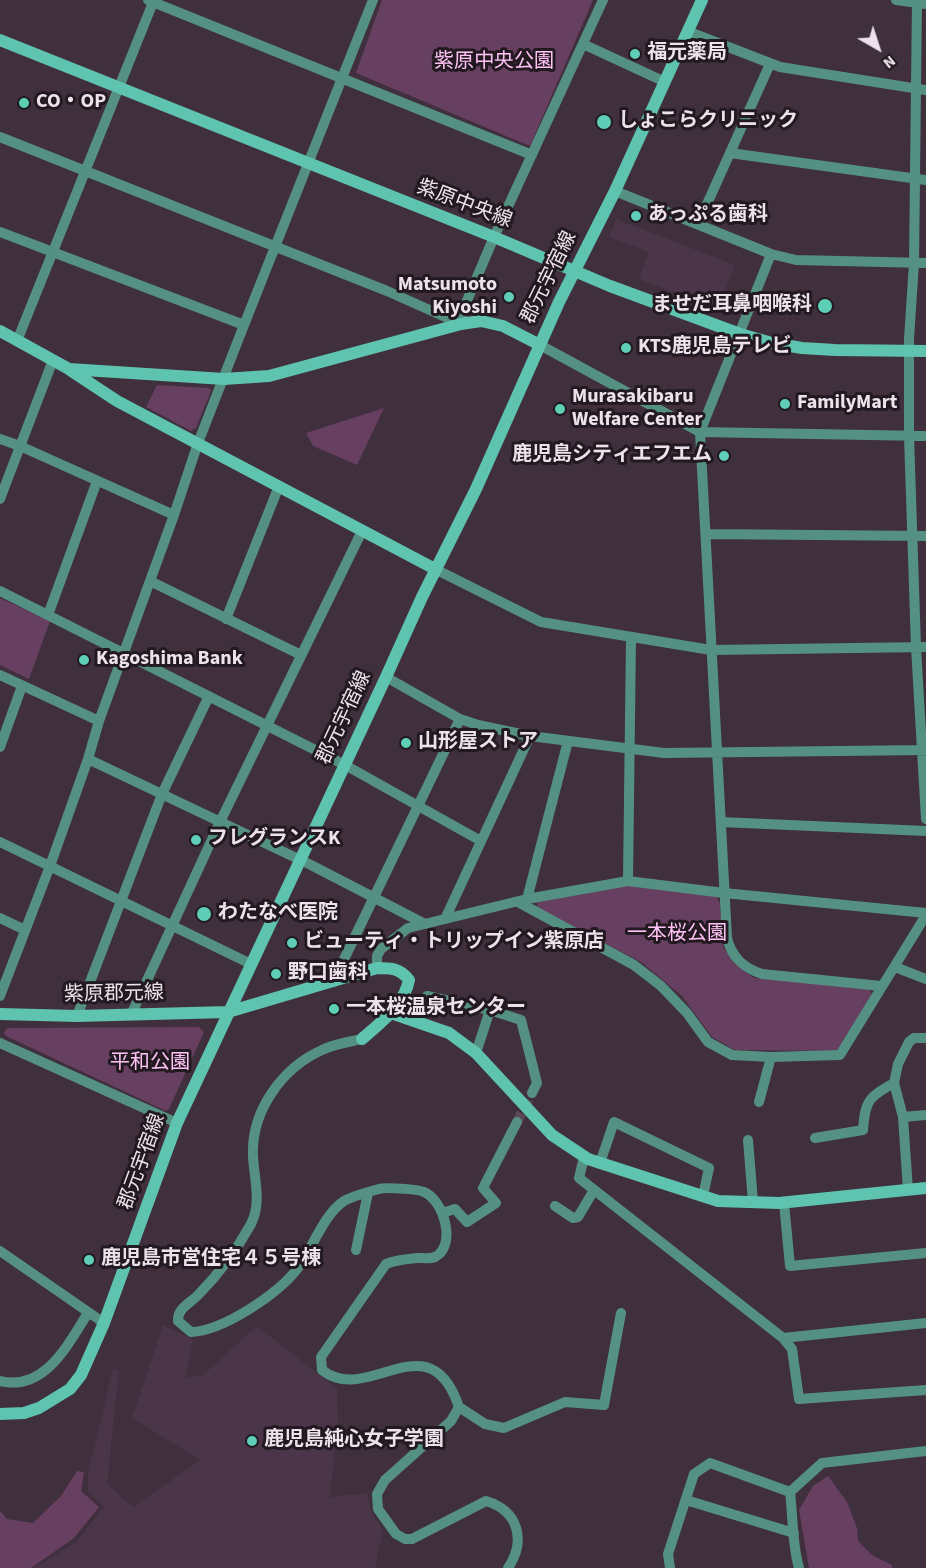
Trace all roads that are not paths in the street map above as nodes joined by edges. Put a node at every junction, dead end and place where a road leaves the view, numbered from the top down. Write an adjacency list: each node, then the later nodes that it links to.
1 (374, 0): 11 (street)
2 (603, 0): 9 (street)
3 (702, 0): 7 (street, 郡元宇宿線)
4 (896, 0): 6 (street)
5 (152, 1): 11 (street); 13 (street)
6 (920, 2): 14 (street)
7 (687, 31): 10 (street); 12 (street, 郡元宇宿線)
8 (0, 40): 13 (street, 紫原中央線)
9 (583, 44): 12 (street); 17 (street)
10 (770, 64): 14 (street); 16 (street)
11 (341, 79): 17 (street); 18 (street)
12 (663, 81): 21 (street, 郡元宇宿線)
13 (119, 88): 18 (street, 紫原中央線); 19 (street)
14 (921, 89): 20 (street)
15 (0, 137): 19 (street)
16 (730, 153): 20 (street); 22 (street)
17 (532, 154): 24 (street)
18 (309, 165): 24 (street, 紫原中央線); 25 (street)
19 (85, 171): 25 (street); 26 (street)
20 (920, 180): 28 (street)
21 (615, 191): 22 (street); 30 (street, 郡元宇宿線)
22 (698, 224): 27 (street)
23 (0, 232): 26 (street)
24 (494, 237): 30 (street, 紫原中央線); 31 (street)
25 (275, 248): 31 (street); 32 (street)
26 (52, 252): 32 (street); 35 (street)
27 (771, 254): 28 (street); 34 (street)
28 (914, 262): 29 (street); 37 (street)
29 (926, 263)
30 (575, 271): 34 (street, 紫原中央線); 36 (street, 郡元宇宿線)
31 (461, 324): 36 (street); 41 (street)
32 (244, 325): 41 (street)
33 (0, 331): 35 (street)
34 (740, 334): 37 (street, 紫原中央線); 42 (street)
35 (17, 341): 39 (street)
36 (540, 345): 42 (street); 56 (street, 郡元宇宿線)
37 (909, 351): 38 (street, 紫原中央線); 43 (street)
38 (926, 351)
39 (53, 360): 40 (street); 47 (street)
40 (69, 369): 41 (street); 46 (street)
41 (224, 379): 46 (street)
42 (700, 432): 43 (street); 53 (street)
43 (909, 436): 44 (street); 54 (street)
44 (926, 436)
45 (0, 439): 47 (street)
46 (198, 443): 49 (street); 51 (street)
47 (20, 446): 48 (street); 50 (street)
48 (97, 482): 51 (street); 59 (street)
49 (279, 486): 52 (street); 60 (street)
50 (0, 500)
51 (174, 515): 57 (street)
52 (363, 531): 56 (street); 65 (street)
53 (706, 534): 54 (street); 63 (street)
54 (912, 536): 55 (street); 62 (street)
55 (926, 536)
56 (435, 569): 61 (street); 67 (street, 郡元宇宿線)
57 (150, 580): 60 (street); 64 (street)
58 (0, 591): 59 (street)
59 (48, 615): 64 (street)
60 (226, 619): 65 (street)
61 (631, 637): 63 (street); 76 (street)
62 (921, 647): 63 (street); 77 (street)
63 (711, 650): 78 (street)
64 (125, 653): 69 (street); 71 (street)
65 (301, 655): 72 (street)
66 (0, 675): 68 (street)
67 (386, 677): 70 (street); 80 (street, 郡元宇宿線)
68 (22, 686): 71 (street); 75 (street)
69 (209, 696): 72 (street); 81 (street)
70 (460, 719): 73 (street); 82 (street)
71 (99, 721): 79 (street)
72 (267, 726): 80 (street); 84 (street)
73 (530, 736): 74 (street); 87 (street)
74 (568, 741): 76 (street); 95 (street)
75 (0, 747)
76 (629, 750): 78 (street); 91 (street)
77 (924, 750): 78 (street); 83 (street)
78 (716, 753): 85 (street)
79 (88, 759): 81 (street); 90 (street)
80 (345, 765): 82 (street); 89 (street, 郡元宇宿線)
81 (162, 794): 84 (street); 94 (street)
82 (418, 805): 87 (street); 93 (street)
83 (926, 819)
84 (220, 822): 89 (street); 100 (street)
85 (721, 822): 86 (street); 92 (street)
86 (926, 831)
87 (481, 841): 98 (street)
88 (0, 842): 90 (street)
89 (300, 860): 93 (street); 102 (street, 郡元宇宿線)
90 (50, 866): 94 (street); 101 (street)
91 (628, 881): 92 (street); 95 (street)
92 (724, 893): 96 (street); 107 (street)
93 (375, 897): 99 (street); 106 (street)
94 (121, 901): 100 (street); 115 (street)
95 (522, 901): 98 (street); 120 (street)
96 (926, 914): 103 (street)
97 (0, 918): 101 (street)
98 (446, 919): 99 (street)
99 (425, 924): 104 (street)
100 (172, 926): 102 (street); 114 (street)
101 (25, 930): 108 (street)
102 (251, 964): 111 (street, 郡元宇宿線)
103 (895, 967): 105 (street); 107 (street)
104 (377, 968): 106 (street, 紫原郡元線); 112 (street)
105 (926, 979)
106 (333, 982): 111 (street, 紫原郡元線)
107 (882, 986): 120 (street)
108 (0, 996)
109 (427, 996): 110 (street)
110 (490, 1010): 119 (street); 122 (street)
111 (228, 1012): 114 (street, 紫原郡元線); 127 (street, 郡元宇宿線)
112 (391, 1013): 117 (street); 119 (street)
113 (0, 1014): 115 (street, 紫原郡元線)
114 (131, 1015): 115 (street, 紫原郡元線)
115 (77, 1016)
116 (926, 1038): 121 (street)
117 (362, 1039): 135 (street)
118 (0, 1043): 127 (street)
119 (476, 1053): 130 (street)
120 (771, 1057): 123 (street)
121 (894, 1083): 125 (street); 128 (street)
122 (532, 1093)
123 (759, 1102)
124 (926, 1115): 125 (street)
125 (903, 1117): 134 (street)
126 (517, 1122): 140 (street)
127 (177, 1123): 146 (street, 郡元宇宿線)
128 (816, 1138)
129 (748, 1140): 137 (street)
130 (584, 1157): 131 (street); 133 (street)
131 (600, 1163): 136 (street); 136 (street)
132 (926, 1188): 134 (street)
133 (594, 1190): 139 (street); 148 (street)
134 (908, 1190): 138 (street)
135 (368, 1193): 140 (street); 141 (street)
136 (703, 1196): 137 (street)
137 (753, 1202): 138 (street)
138 (784, 1203): 143 (street)
139 (555, 1206)
140 (442, 1213): 151 (street)
141 (356, 1250)
142 (0, 1251): 144 (street)
143 (926, 1254)
144 (88, 1313): 146 (street); 149 (street)
145 (621, 1313): 151 (street)
146 (104, 1323): 152 (street, 郡元宇宿線)
147 (926, 1323): 148 (street)
148 (783, 1338): 150 (street)
149 (0, 1381)
150 (926, 1389)
151 (459, 1407): 157 (street)
152 (0, 1414)
153 (926, 1451): 154 (street)
154 (790, 1492): 155 (street); 156 (street)
155 (686, 1500): 156 (street); 158 (street)
156 (794, 1533): 159 (street)
157 (507, 1568)
158 (670, 1568)
159 (799, 1568)

